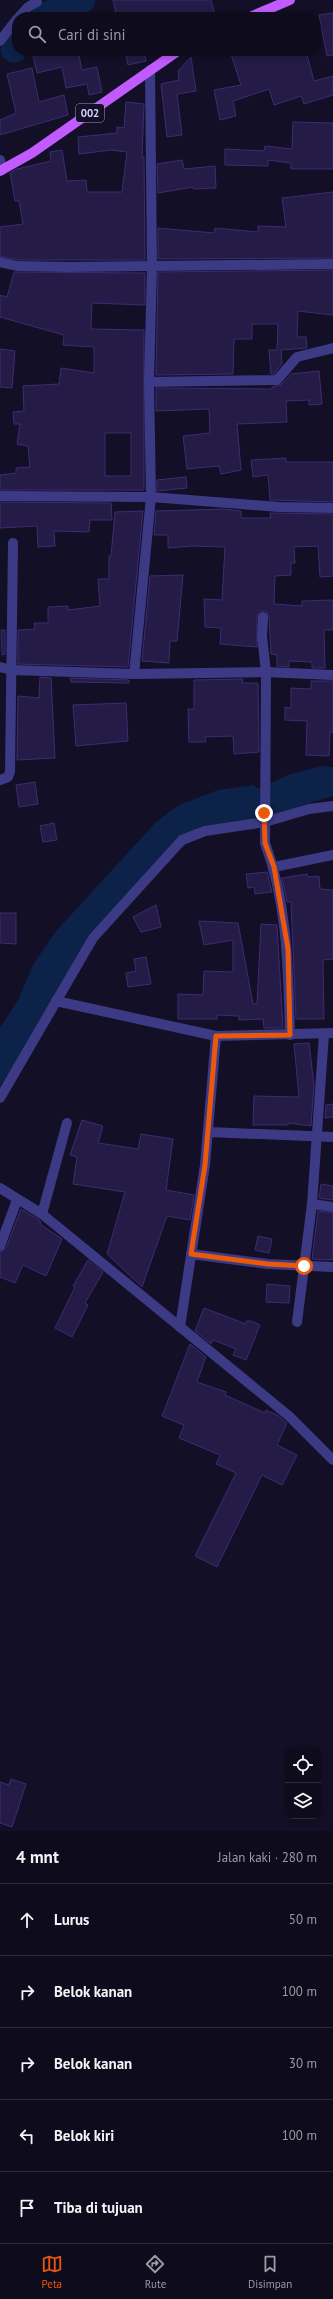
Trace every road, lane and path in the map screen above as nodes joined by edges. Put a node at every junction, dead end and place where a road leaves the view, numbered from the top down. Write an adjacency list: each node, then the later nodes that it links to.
1 (290, 0): 4 (main road)
2 (37, 2): 3 (street)
3 (23, 12)
4 (262, 12)
5 (12, 26): 6 (street)
6 (0, 41)
7 (171, 56): 8 (main road, 002)
8 (150, 70): 10 (main road, 002); 13 (street)
9 (0, 160): 10 (street)
10 (1, 171)
11 (0, 262): 13 (street)
12 (333, 264): 13 (street)
13 (152, 267): 15 (street)
14 (333, 348): 15 (street)
15 (149, 382): 17 (street)
16 (0, 496): 17 (street)
17 (151, 497): 18 (street); 24 (street)
18 (333, 508)
19 (13, 543): 22 (street)
20 (264, 617): 23 (street)
21 (0, 667): 22 (street)
22 (12, 670): 24 (street); 26 (street)
23 (266, 672): 24 (street); 25 (street); 28 (street)
24 (134, 674)
25 (333, 674)
26 (0, 780)
27 (333, 806): 28 (street)
28 (265, 818): 30 (street); 31 (street)
29 (333, 854): 30 (street)
30 (274, 867): 33 (street)
31 (56, 1001): 34 (street); 35 (street)
32 (328, 1033): 33 (street); 38 (street)
33 (290, 1035): 34 (street)
34 (216, 1036): 37 (street)
35 (0, 1098)
36 (67, 1123): 44 (street)
37 (208, 1132): 38 (street); 46 (street)
38 (318, 1136): 39 (street); 42 (street)
39 (333, 1136)
40 (0, 1188): 41 (street)
41 (17, 1200): 44 (street); 45 (street)
42 (312, 1204): 43 (street); 47 (street)
43 (333, 1207)
44 (42, 1214): 50 (street)
45 (0, 1246)
46 (191, 1254): 47 (street); 50 (street)
47 (304, 1266): 48 (street); 49 (street)
48 (333, 1267)
49 (297, 1322)
50 (180, 1327): 51 (street)
51 (333, 1460)

